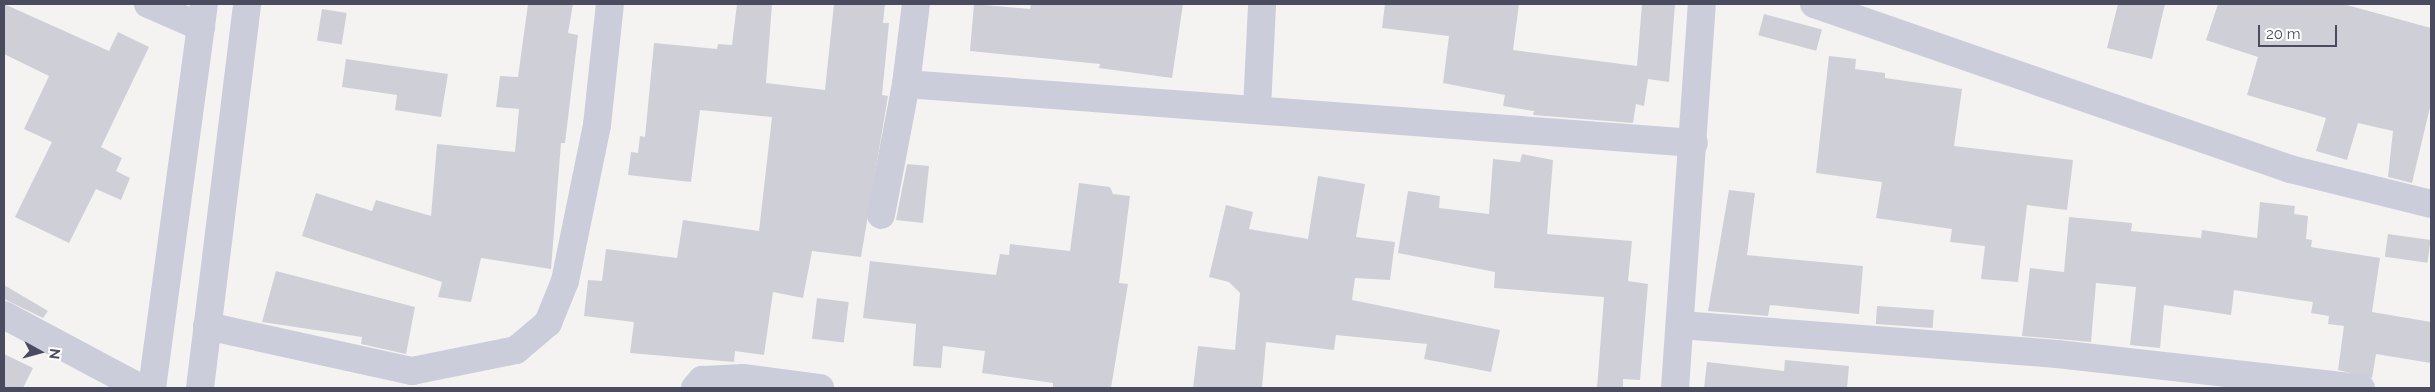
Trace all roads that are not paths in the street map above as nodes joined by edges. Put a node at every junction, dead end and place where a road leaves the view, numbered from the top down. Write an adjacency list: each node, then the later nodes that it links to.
1 (148, 4): 8 (street)
2 (247, 4): 16 (street)
3 (610, 4): 17 (street)
4 (916, 4): 9 (street)
5 (1262, 4): 10 (street)
6 (1702, 4): 11 (street)
7 (1814, 4): 12 (street)
8 (202, 15): 19 (street)
9 (906, 84): 10 (street); 13 (street)
10 (1257, 108): 11 (street)
11 (1694, 143): 15 (street)
12 (2431, 204)
13 (881, 215)
14 (4, 316): 18 (street)
15 (1681, 324): 23 (street); 24 (street)
16 (207, 326): 17 (street); 20 (street)
17 (411, 380)
18 (141, 388)
19 (152, 388)
20 (200, 388)
21 (695, 388): 22 (street)
22 (820, 388)
23 (1675, 388)
24 (2361, 388)

